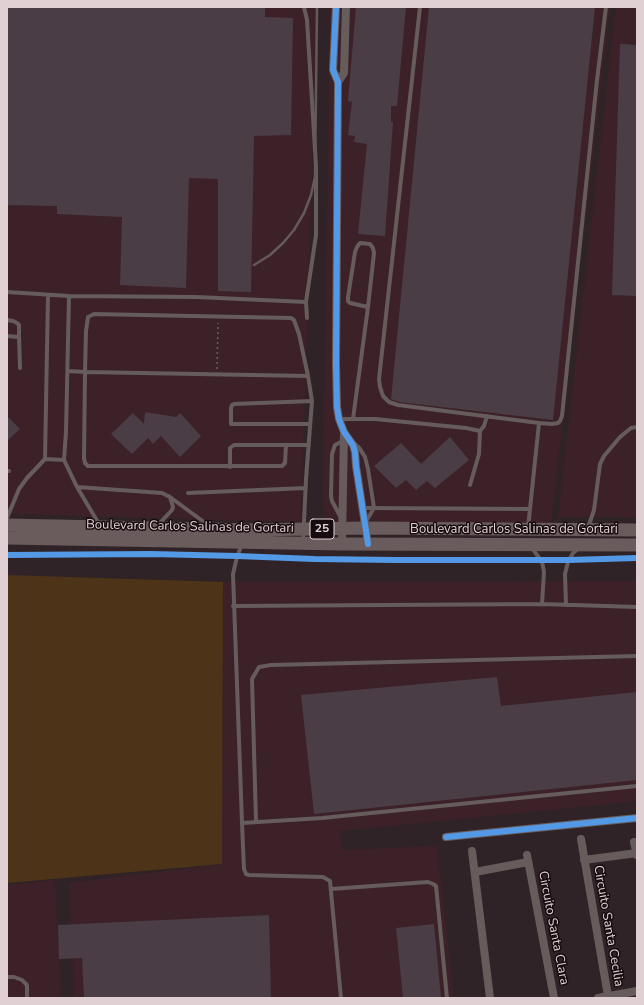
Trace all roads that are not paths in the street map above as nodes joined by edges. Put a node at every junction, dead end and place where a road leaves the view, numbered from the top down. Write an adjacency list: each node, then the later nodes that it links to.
1 (304, 7): 10 (lane)
2 (336, 7): 6 (street)
3 (346, 7): 6 (street)
4 (420, 7): 21 (lane)
5 (606, 7): 24 (lane)
6 (338, 82): 22 (street)
7 (7, 292): 8 (lane)
8 (48, 295): 9 (lane); 31 (lane)
9 (69, 296): 10 (lane); 17 (lane)
10 (306, 302): 12 (lane)
11 (368, 306): 11 (lane); 23 (lane)
12 (307, 318)
13 (7, 320): 15 (lane)
14 (7, 336): 15 (lane)
15 (19, 337): 16 (lane)
16 (20, 368)
17 (68, 371): 18 (lane); 32 (lane)
18 (85, 372): 19 (lane); 19 (lane); 33 (lane)
19 (308, 376): 20 (lane)
20 (312, 401): 25 (lane); 25 (lane)
21 (487, 416): 24 (lane); 27 (lane)
22 (339, 419): 23 (lane); 28 (street)
23 (353, 419): 27 (lane)
24 (538, 423): 45 (lane)
25 (310, 424): 30 (lane)
26 (637, 426): 55 (lane)
27 (480, 431): 36 (lane)
28 (346, 437): 34 (street); 35 (street); 42 (lane); 44 (lane)
29 (286, 445): 30 (lane); 33 (lane); 33 (lane)
30 (309, 445): 38 (lane)
31 (45, 459): 32 (lane); 46 (lane)
32 (64, 460): 37 (lane)
33 (230, 467)
34 (343, 482): 35 (street); 41 (street)
35 (358, 482): 43 (street)
36 (470, 485)
37 (77, 487): 40 (lane); 49 (lane)
38 (306, 488): 39 (lane); 53 (lane)
39 (188, 493)
40 (170, 497): 51 (lane); 52 (lane)
41 (342, 500): 42 (lane); 48 (street)
42 (332, 501): 48 (lane)
43 (362, 508): 44 (lane); 50 (street)
44 (374, 508): 45 (lane); 50 (lane)
45 (530, 509): 54 (lane)
46 (7, 518)
47 (7, 524): 49 (main road, Boulevard Carlos Salinas de Gortari / 25)
48 (342, 524): 50 (main road, Boulevard Carlos Salinas de Gortari / 25); 53 (main road, Boulevard Carlos Salinas de Gortari / 25); 60 (street)
49 (100, 526): 51 (main road, Boulevard Carlos Salinas de Gortari / 25)
50 (365, 526): 54 (main road, Boulevard Carlos Salinas de Gortari / 25); 61 (street)
51 (156, 527): 52 (main road, Boulevard Carlos Salinas de Gortari / 25)
52 (213, 528): 53 (main road, Boulevard Carlos Salinas de Gortari / 25)
53 (304, 529): 58 (lane)
54 (528, 530): 55 (main road, Boulevard Carlos Salinas de Gortari / 25)
55 (587, 530): 56 (main road, Boulevard Carlos Salinas de Gortari / 25)
56 (637, 530)
57 (7, 538): 59 (main road, Boulevard Carlos Salinas de Gortari / 25)
58 (303, 542): 59 (main road, Boulevard Carlos Salinas de Gortari / 25); 60 (main road, Boulevard Carlos Salinas de Gortari / 25)
59 (243, 543): 67 (lane)
60 (342, 544): 61 (main road, Boulevard Carlos Salinas de Gortari / 25)
61 (368, 544): 62 (main road, Boulevard Carlos Salinas de Gortari / 25)
62 (529, 545): 63 (main road, Boulevard Carlos Salinas de Gortari / 25); 65 (lane)
63 (582, 545): 64 (main road, Boulevard Carlos Salinas de Gortari / 25); 66 (lane)
64 (637, 545)
65 (542, 604): 66 (lane); 67 (lane)
66 (566, 605): 68 (lane)
67 (233, 606): 73 (lane)
68 (637, 607)
69 (637, 656): 72 (lane)
70 (637, 786): 72 (lane)
71 (637, 818): 74 (street)
72 (256, 822): 73 (lane)
73 (242, 823): 81 (lane)
74 (446, 837)
75 (581, 839): 79 (street, Circuito Santa Cecilia)
76 (634, 842): 78 (street, Circuito Santa Cecilia)
77 (472, 851): 80 (street)
78 (637, 854): 79 (street, Circuito Santa Cecilia)
79 (584, 860): 84 (street, Circuito Santa Cecilia)
80 (475, 872): 88 (street); 89 (street, Circuito Santa Clara)
81 (331, 889): 86 (lane); 87 (lane)
82 (7, 977): 85 (lane)
83 (637, 991): 84 (street)
84 (608, 996): 90 (street)
85 (27, 998)
86 (341, 998)
87 (447, 998)
88 (490, 998)
89 (554, 998)
90 (598, 998)

